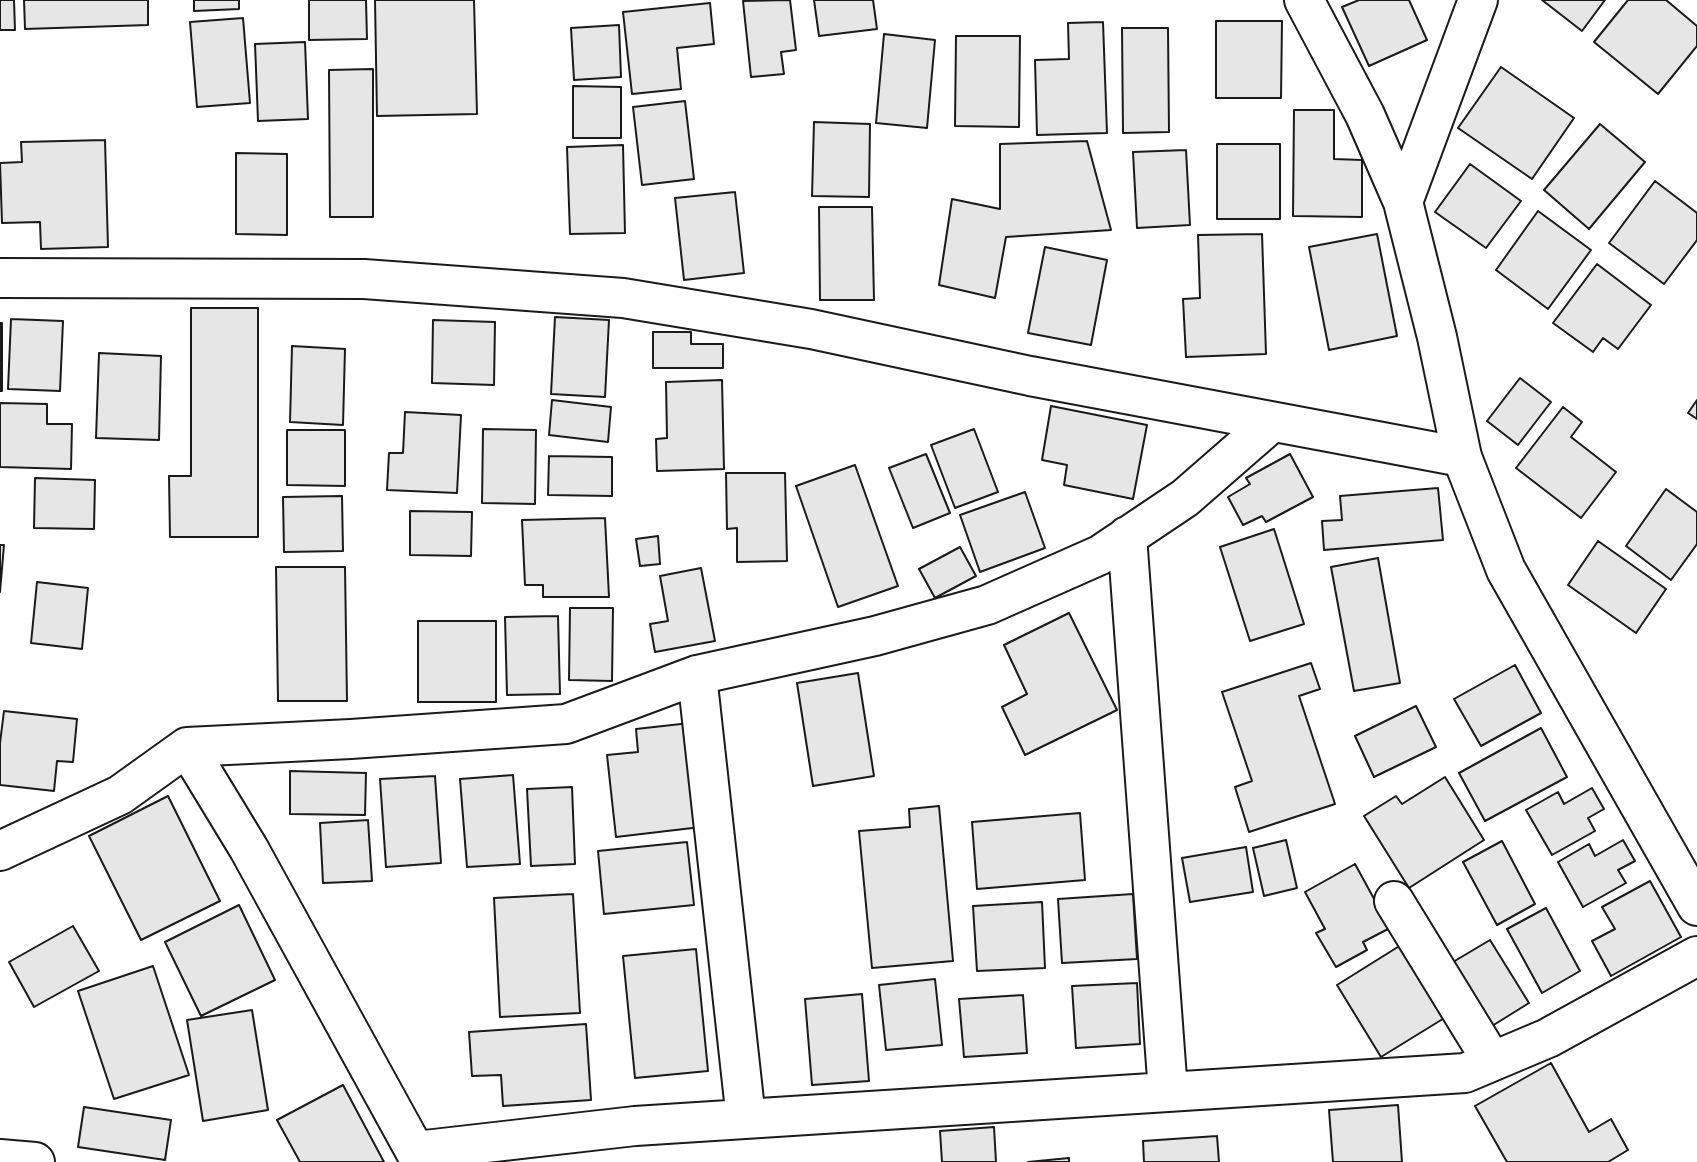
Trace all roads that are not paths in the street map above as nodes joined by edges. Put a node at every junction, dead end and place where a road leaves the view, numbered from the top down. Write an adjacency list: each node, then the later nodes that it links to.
1 (1304, 0): 3 (street)
2 (1478, 0): 3 (street)
3 (1403, 202): 6 (street)
4 (0, 278): 5 (street)
5 (1271, 422): 6 (street); 7 (street)
6 (1462, 457): 12 (street)
7 (1127, 536): 8 (street); 15 (street)
8 (697, 675): 9 (street); 16 (street)
9 (187, 747): 10 (street); 17 (street)
10 (0, 850)
11 (1394, 901): 14 (street)
12 (1697, 906)
13 (1697, 956): 14 (street)
14 (1492, 1061): 15 (street)
15 (1168, 1092): 16 (street)
16 (746, 1119): 17 (street)
17 (418, 1157)
18 (0, 1159): 19 (street)
19 (35, 1162)

